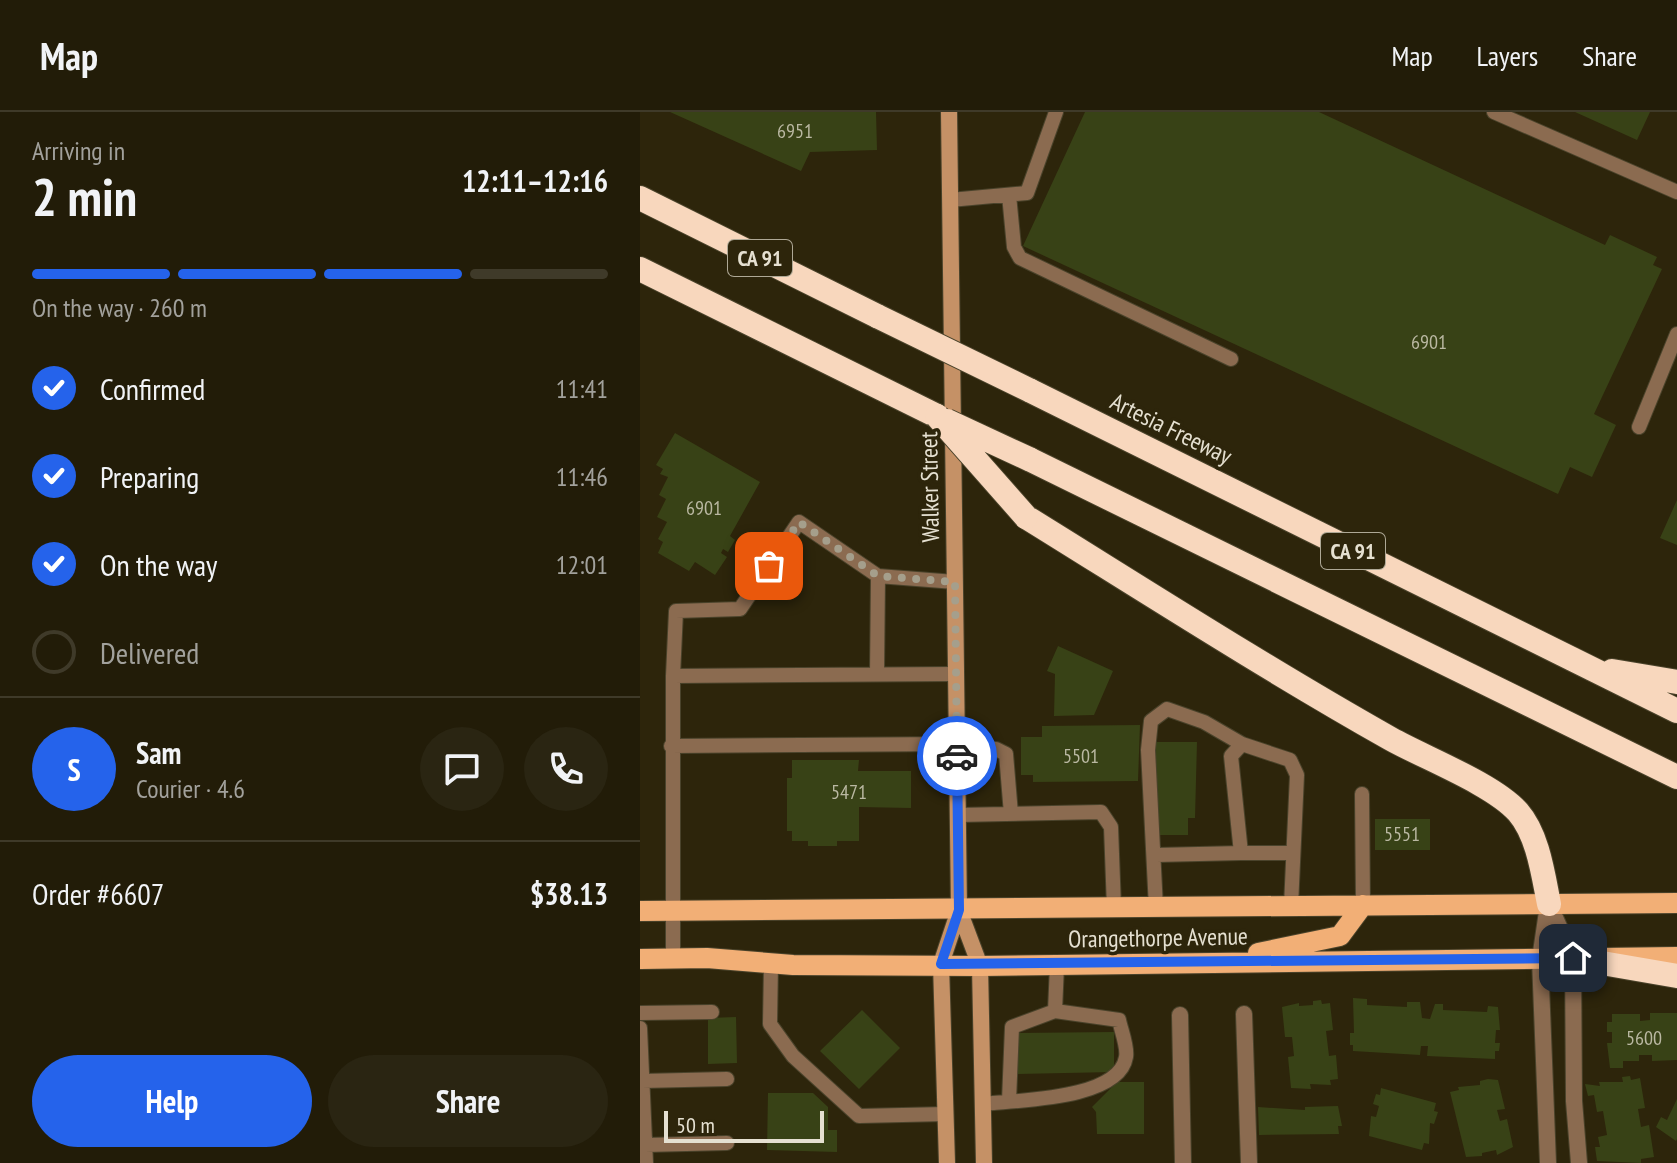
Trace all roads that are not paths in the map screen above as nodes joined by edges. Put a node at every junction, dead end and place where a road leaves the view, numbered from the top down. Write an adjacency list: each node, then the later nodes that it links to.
1 (949, 112): 7 (main road, Walker Street)
2 (1056, 112): 5 (lane)
3 (1494, 112): 4 (lane)
4 (1677, 192)
5 (1009, 195): 7 (lane); 10 (lane)
6 (640, 198): 15 (highway, Artesia Freeway / CA 91, bridge)
7 (950, 200): 14 (main road, Walker Street)
8 (640, 269): 11 (highway, CA 91)
9 (1677, 334): 12 (lane)
10 (1231, 359)
11 (937, 416): 24 (highway, CA 91, bridge); 32 (highway, bridge)
12 (1639, 427)
13 (878, 576): 14 (lane); 16 (lane); 18 (lane)
14 (955, 582): 17 (main road, Walker Street)
15 (1583, 666): 19 (highway); 20 (highway, Artesia Freeway / CA 91)
16 (877, 674): 17 (lane); 18 (lane)
17 (956, 674): 23 (main road, Walker Street)
18 (673, 676): 22 (lane)
19 (1677, 682)
20 (1677, 711)
21 (1242, 744): 28 (lane); 29 (lane); 30 (lane)
22 (671, 746): 23 (lane); 37 (lane)
23 (957, 746): 26 (lane); 27 (main road, Walker Street)
24 (1677, 777)
25 (1362, 794): 33 (lane)
26 (1011, 814): 27 (lane); 35 (lane)
27 (958, 815): 38 (main road, Walker Street)
28 (1241, 853): 29 (lane); 30 (lane)
29 (1292, 853): 34 (lane)
30 (1156, 855): 36 (lane)
31 (1677, 903): 32 (main road, Orangethorpe Avenue)
32 (1549, 904): 33 (main road, Orangethorpe Avenue); 42 (street); 44 (street)
33 (1363, 905): 34 (main road, Orangethorpe Avenue); 45 (main road)
34 (1291, 906): 36 (main road, Orangethorpe Avenue)
35 (1114, 908): 36 (main road, Orangethorpe Avenue); 38 (main road, Orangethorpe Avenue)
36 (1156, 908)
37 (673, 910): 38 (main road, Orangethorpe Avenue); 39 (main road, Orangethorpe Avenue); 41 (lane)
38 (959, 910): 47 (main road, Walker Street); 49 (main road, Walker Street)
39 (640, 911)
40 (1677, 957): 42 (main road, Orangethorpe Avenue)
41 (673, 958): 43 (main road, Orangethorpe Avenue); 46 (main road, Orangethorpe Avenue)
42 (1573, 958): 44 (main road, Orangethorpe Avenue); 50 (highway); 70 (street)
43 (640, 959)
44 (1540, 959): 45 (main road, Orangethorpe Avenue); 69 (street)
45 (1211, 962): 48 (main road, Orangethorpe Avenue)
46 (771, 963): 47 (main road, Orangethorpe Avenue); 61 (lane)
47 (941, 964): 49 (main road, Orangethorpe Avenue); 61 (main road, Walker Street)
48 (1057, 965): 49 (main road, Orangethorpe Avenue); 51 (lane)
49 (980, 966): 60 (main road, Walker Street)
50 (1677, 976)
51 (1055, 1011): 59 (lane); 59 (lane)
52 (712, 1012): 53 (lane)
53 (640, 1013)
54 (1244, 1014): 68 (street)
55 (1180, 1015): 67 (street)
56 (640, 1028): 58 (lane)
57 (727, 1079): 58 (lane)
58 (642, 1081): 63 (lane)
59 (1009, 1101): 60 (lane)
60 (983, 1104): 66 (main road, Walker Street)
61 (946, 1114): 65 (main road, Walker Street)
62 (727, 1143): 63 (lane)
63 (645, 1145): 64 (lane)
64 (646, 1163)
65 (947, 1163)
66 (984, 1163)
67 (1183, 1163)
68 (1249, 1163)
69 (1548, 1163)
70 (1579, 1163)

